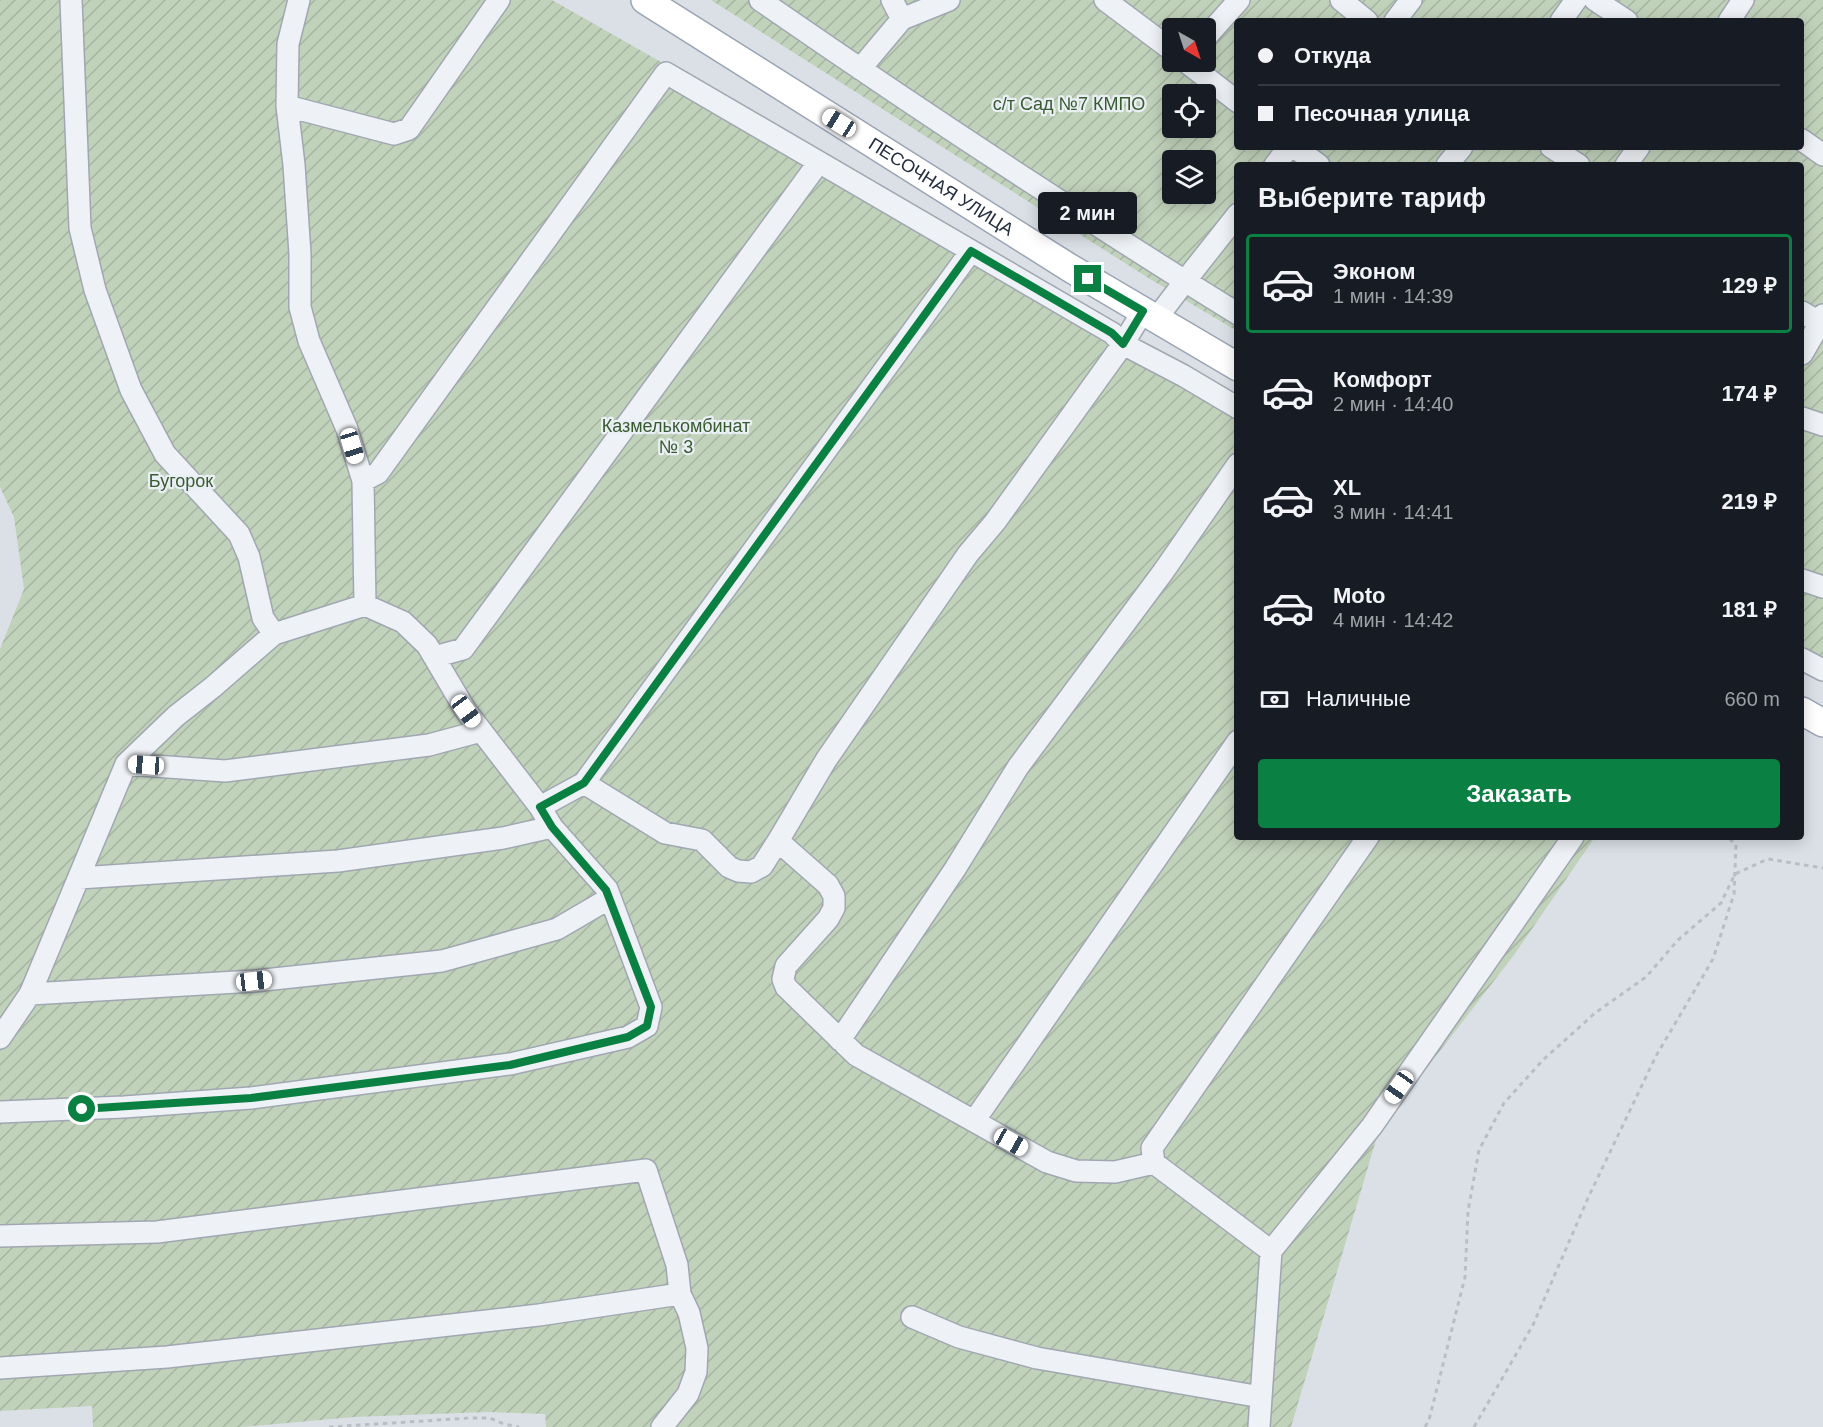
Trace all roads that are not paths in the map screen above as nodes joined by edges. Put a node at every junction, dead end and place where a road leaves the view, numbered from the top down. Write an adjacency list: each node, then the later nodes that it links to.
1 (71, 0): 56 (street)
2 (300, 0): 26 (street)
3 (500, 0): 26 (street)
4 (645, 0): 43 (main road, ПЕСОЧНАЯ УЛИЦА)
5 (760, 0): 23 (street)
6 (892, 0): 20 (street)
7 (949, 0): 20 (street)
8 (1105, 0): 22 (street)
9 (1239, 0): 21 (street)
10 (1341, 0): 15 (street)
11 (1412, 0): 16 (street)
12 (1576, 0): 17 (street)
13 (1595, 0): 18 (street)
14 (1743, 0): 19 (street)
15 (1363, 18)
16 (1397, 18)
17 (1563, 18)
18 (1622, 18)
19 (1731, 18)
20 (902, 19): 23 (street)
21 (1216, 26)
22 (1162, 43)
23 (861, 69): 40 (street)
24 (1199, 72): 25 (street)
25 (1234, 99)
26 (287, 106): 52 (street)
27 (1804, 141): 32 (street)
28 (1287, 150): 34 (street)
29 (1298, 150): 35 (street)
30 (1460, 150): 36 (street)
31 (1556, 150): 37 (street)
32 (1823, 155)
33 (819, 162): 39 (street); 52 (street); 57 (street)
34 (1277, 162)
35 (1315, 162)
36 (1450, 162)
37 (1574, 162)
38 (1234, 219): 40 (street)
39 (971, 251): 45 (street); 65 (street)
40 (1185, 281): 41 (street); 43 (street)
41 (1234, 312)
42 (1804, 313): 44 (street)
43 (1150, 315): 45 (street); 47 (main road, ПЕСОЧНАЯ УЛИЦА)
44 (1822, 319): 46 (street)
45 (1123, 344): 48 (street); 70 (street)
46 (1804, 350)
47 (1234, 365)
48 (1234, 406)
49 (1804, 419): 50 (street)
50 (1823, 425)
51 (1234, 470): 75 (street)
52 (363, 481): 55 (street)
53 (1804, 581): 54 (street)
54 (1823, 587)
55 (365, 605): 56 (street); 57 (street)
56 (274, 634): 64 (street)
57 (434, 657): 62 (street)
58 (1804, 660): 59 (street)
59 (1823, 670)
60 (1804, 712): 61 (main road)
61 (1823, 723)
62 (481, 731): 64 (street); 66 (street)
63 (1234, 747): 77 (street)
64 (126, 764): 71 (street)
65 (584, 783): 66 (street); 70 (street)
66 (540, 807): 67 (street)
67 (552, 827): 71 (street); 72 (street)
68 (1366, 840): 78 (street)
69 (1571, 840): 80 (street)
70 (778, 841): 75 (street)
71 (78, 878): 73 (street)
72 (610, 898): 73 (street); 76 (street)
73 (30, 994): 74 (street)
74 (0, 1038)
75 (840, 1040): 77 (street)
76 (0, 1112)
77 (974, 1121): 78 (street)
78 (1154, 1163): 80 (street)
79 (0, 1236): 81 (street)
80 (1271, 1251): 84 (street)
81 (680, 1293): 83 (street); 85 (street)
82 (912, 1317): 84 (street)
83 (0, 1368)
84 (1261, 1397): 86 (street)
85 (662, 1427)
86 (1259, 1427)

